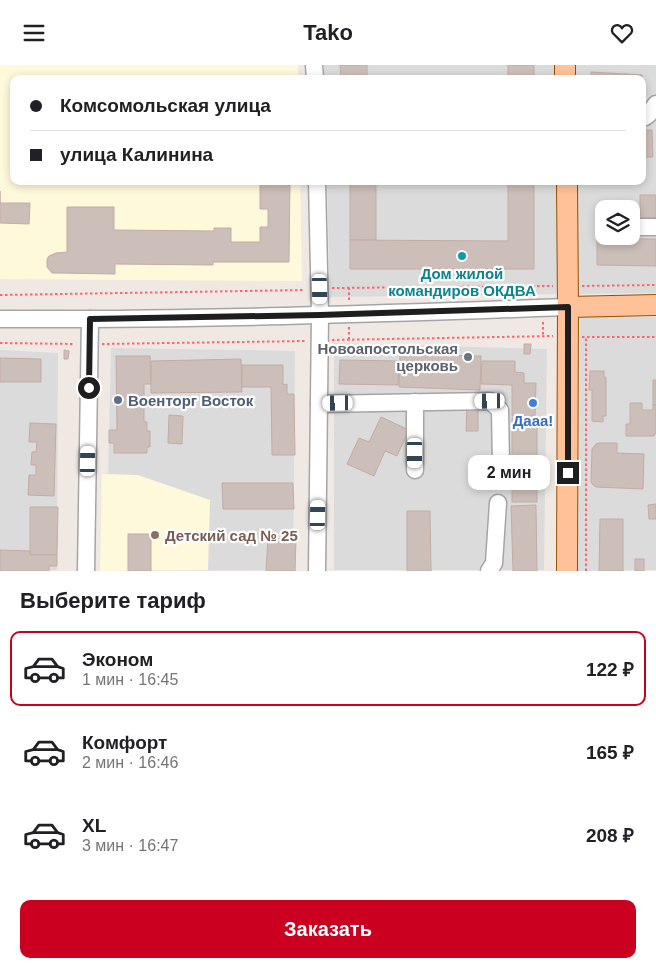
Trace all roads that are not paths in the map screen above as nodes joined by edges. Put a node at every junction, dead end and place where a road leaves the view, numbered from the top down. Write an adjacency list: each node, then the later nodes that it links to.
1 (656, 104): 2 (street)
2 (646, 117)
3 (317, 185): 9 (street)
4 (567, 185): 8 (main road)
5 (640, 227): 6 (street)
6 (656, 227)
7 (656, 305): 8 (main road)
8 (568, 307): 9 (street); 20 (main road)
9 (320, 315): 11 (street); 13 (street)
10 (0, 319): 11 (street)
11 (90, 319): 17 (street)
12 (415, 402): 13 (street); 14 (street); 15 (street)
13 (319, 403): 18 (street)
14 (501, 465)
15 (415, 470)
16 (498, 503): 19 (street)
17 (86, 571)
18 (317, 571)
19 (489, 571)
20 (567, 571)

